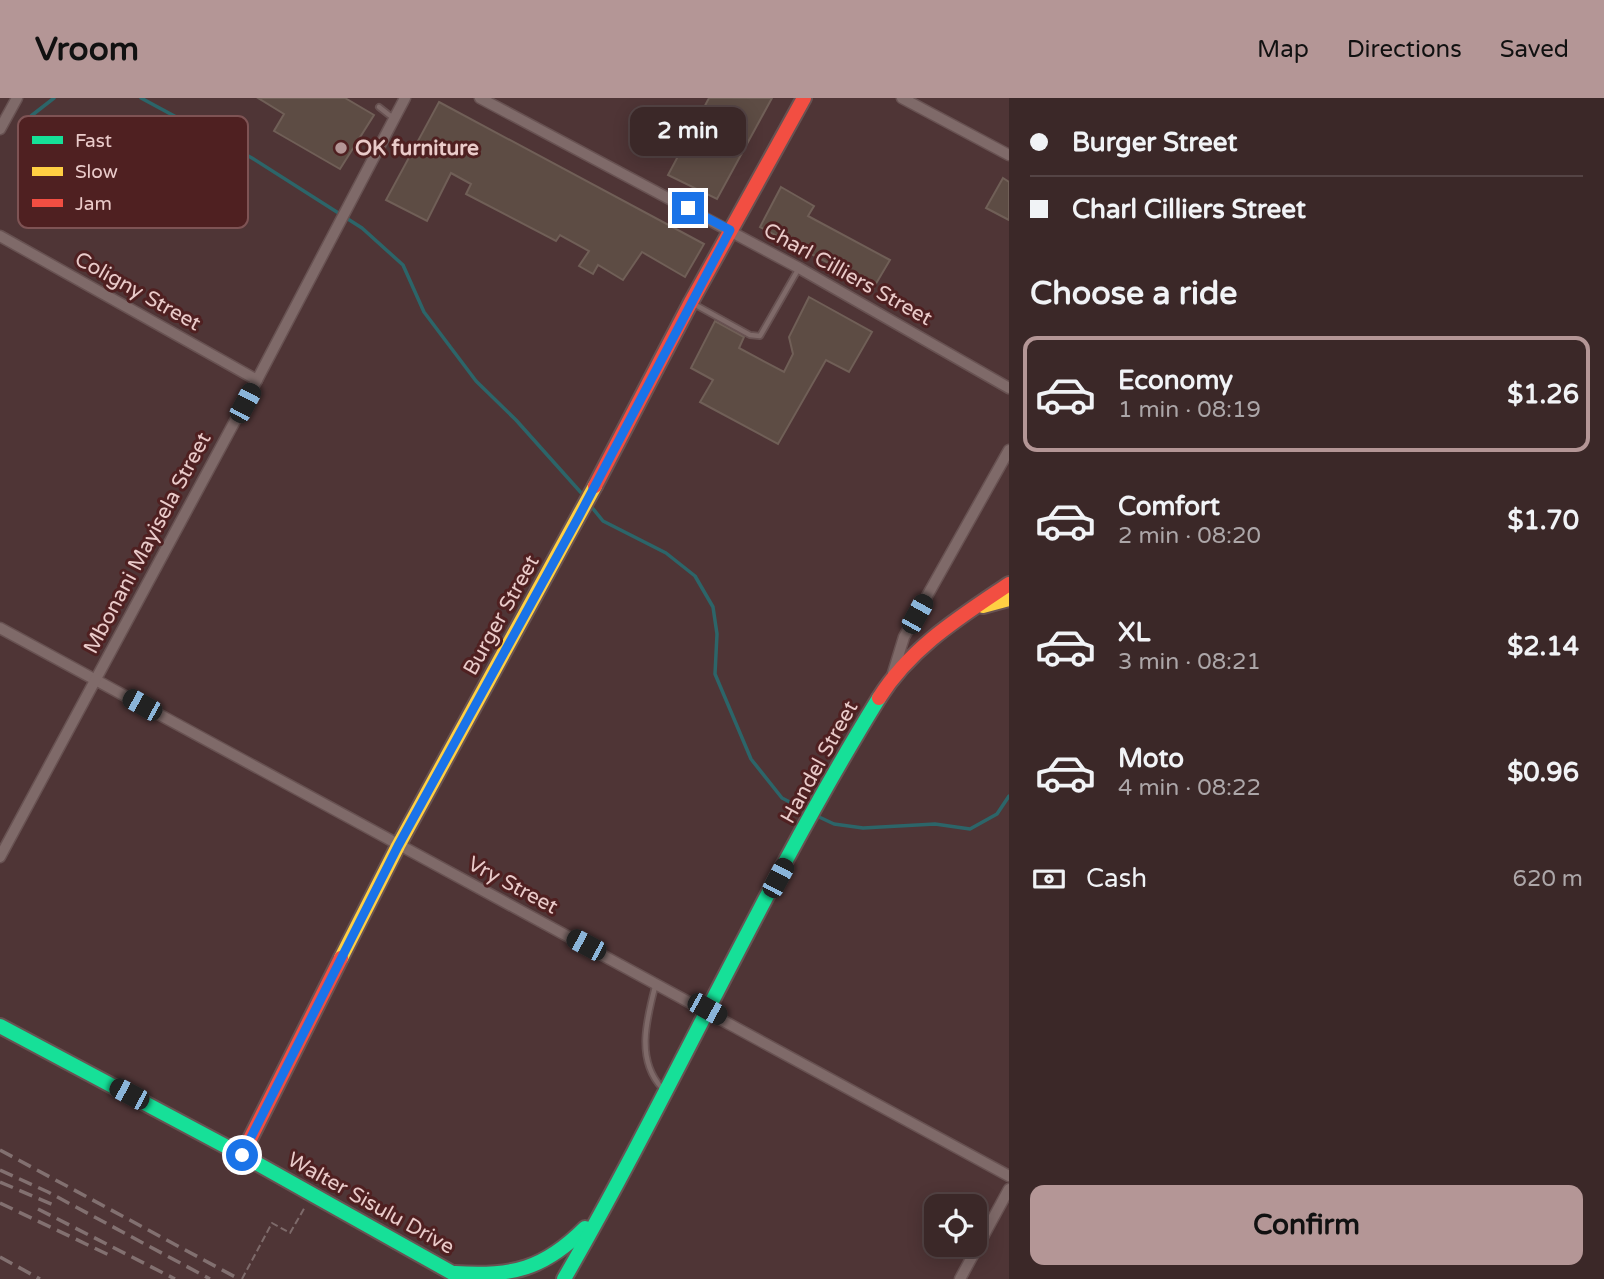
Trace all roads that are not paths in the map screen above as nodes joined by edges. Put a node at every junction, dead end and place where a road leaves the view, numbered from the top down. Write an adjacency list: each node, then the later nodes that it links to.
1 (17, 98): 8 (street)
2 (405, 98): 7 (street, Mbonani Mayisela Street)
3 (480, 98): 10 (street, Charl Cilliers Street)
4 (804, 98): 10 (main road, Burger Street)
5 (902, 98): 9 (street)
6 (379, 107): 7 (lane)
7 (394, 118): 14 (street, Mbonani Mayisela Street)
8 (0, 129)
9 (1009, 155)
10 (730, 230): 12 (street, Charl Cilliers Street); 13 (main road, Burger Street)
11 (0, 236): 14 (street, Coligny Street)
12 (799, 268): 13 (lane); 15 (street, Charl Cilliers Street)
13 (691, 302): 23 (main road, Burger Street)
14 (257, 380): 22 (street, Mbonani Mayisela Street)
15 (1009, 388)
16 (1009, 450): 21 (street, Handel Street)
17 (1009, 584): 19 (main road)
18 (1009, 599): 19 (main road)
19 (970, 609): 21 (main road)
20 (0, 628): 22 (street, Vry Street)
21 (892, 677): 26 (main road, Handel Street)
22 (95, 680): 23 (street, Vry Street); 24 (street, Mbonani Mayisela Street)
23 (398, 846): 25 (street, Vry Street); 29 (main road, Burger Street)
24 (0, 857)
25 (656, 982): 26 (street, Vry Street); 28 (lane)
26 (707, 1009): 28 (main road, Handel Street); 30 (street, Vry Street)
27 (0, 1026): 29 (main road, Walter Sisulu Drive)
28 (665, 1091): 32 (main road, Handel Street)
29 (242, 1155): 33 (main road, Walter Sisulu Drive)
30 (1009, 1176)
31 (1009, 1189): 35 (street)
32 (605, 1208): 33 (main road); 34 (main road, Handel Street)
33 (458, 1276)
34 (564, 1279)
35 (960, 1279)

